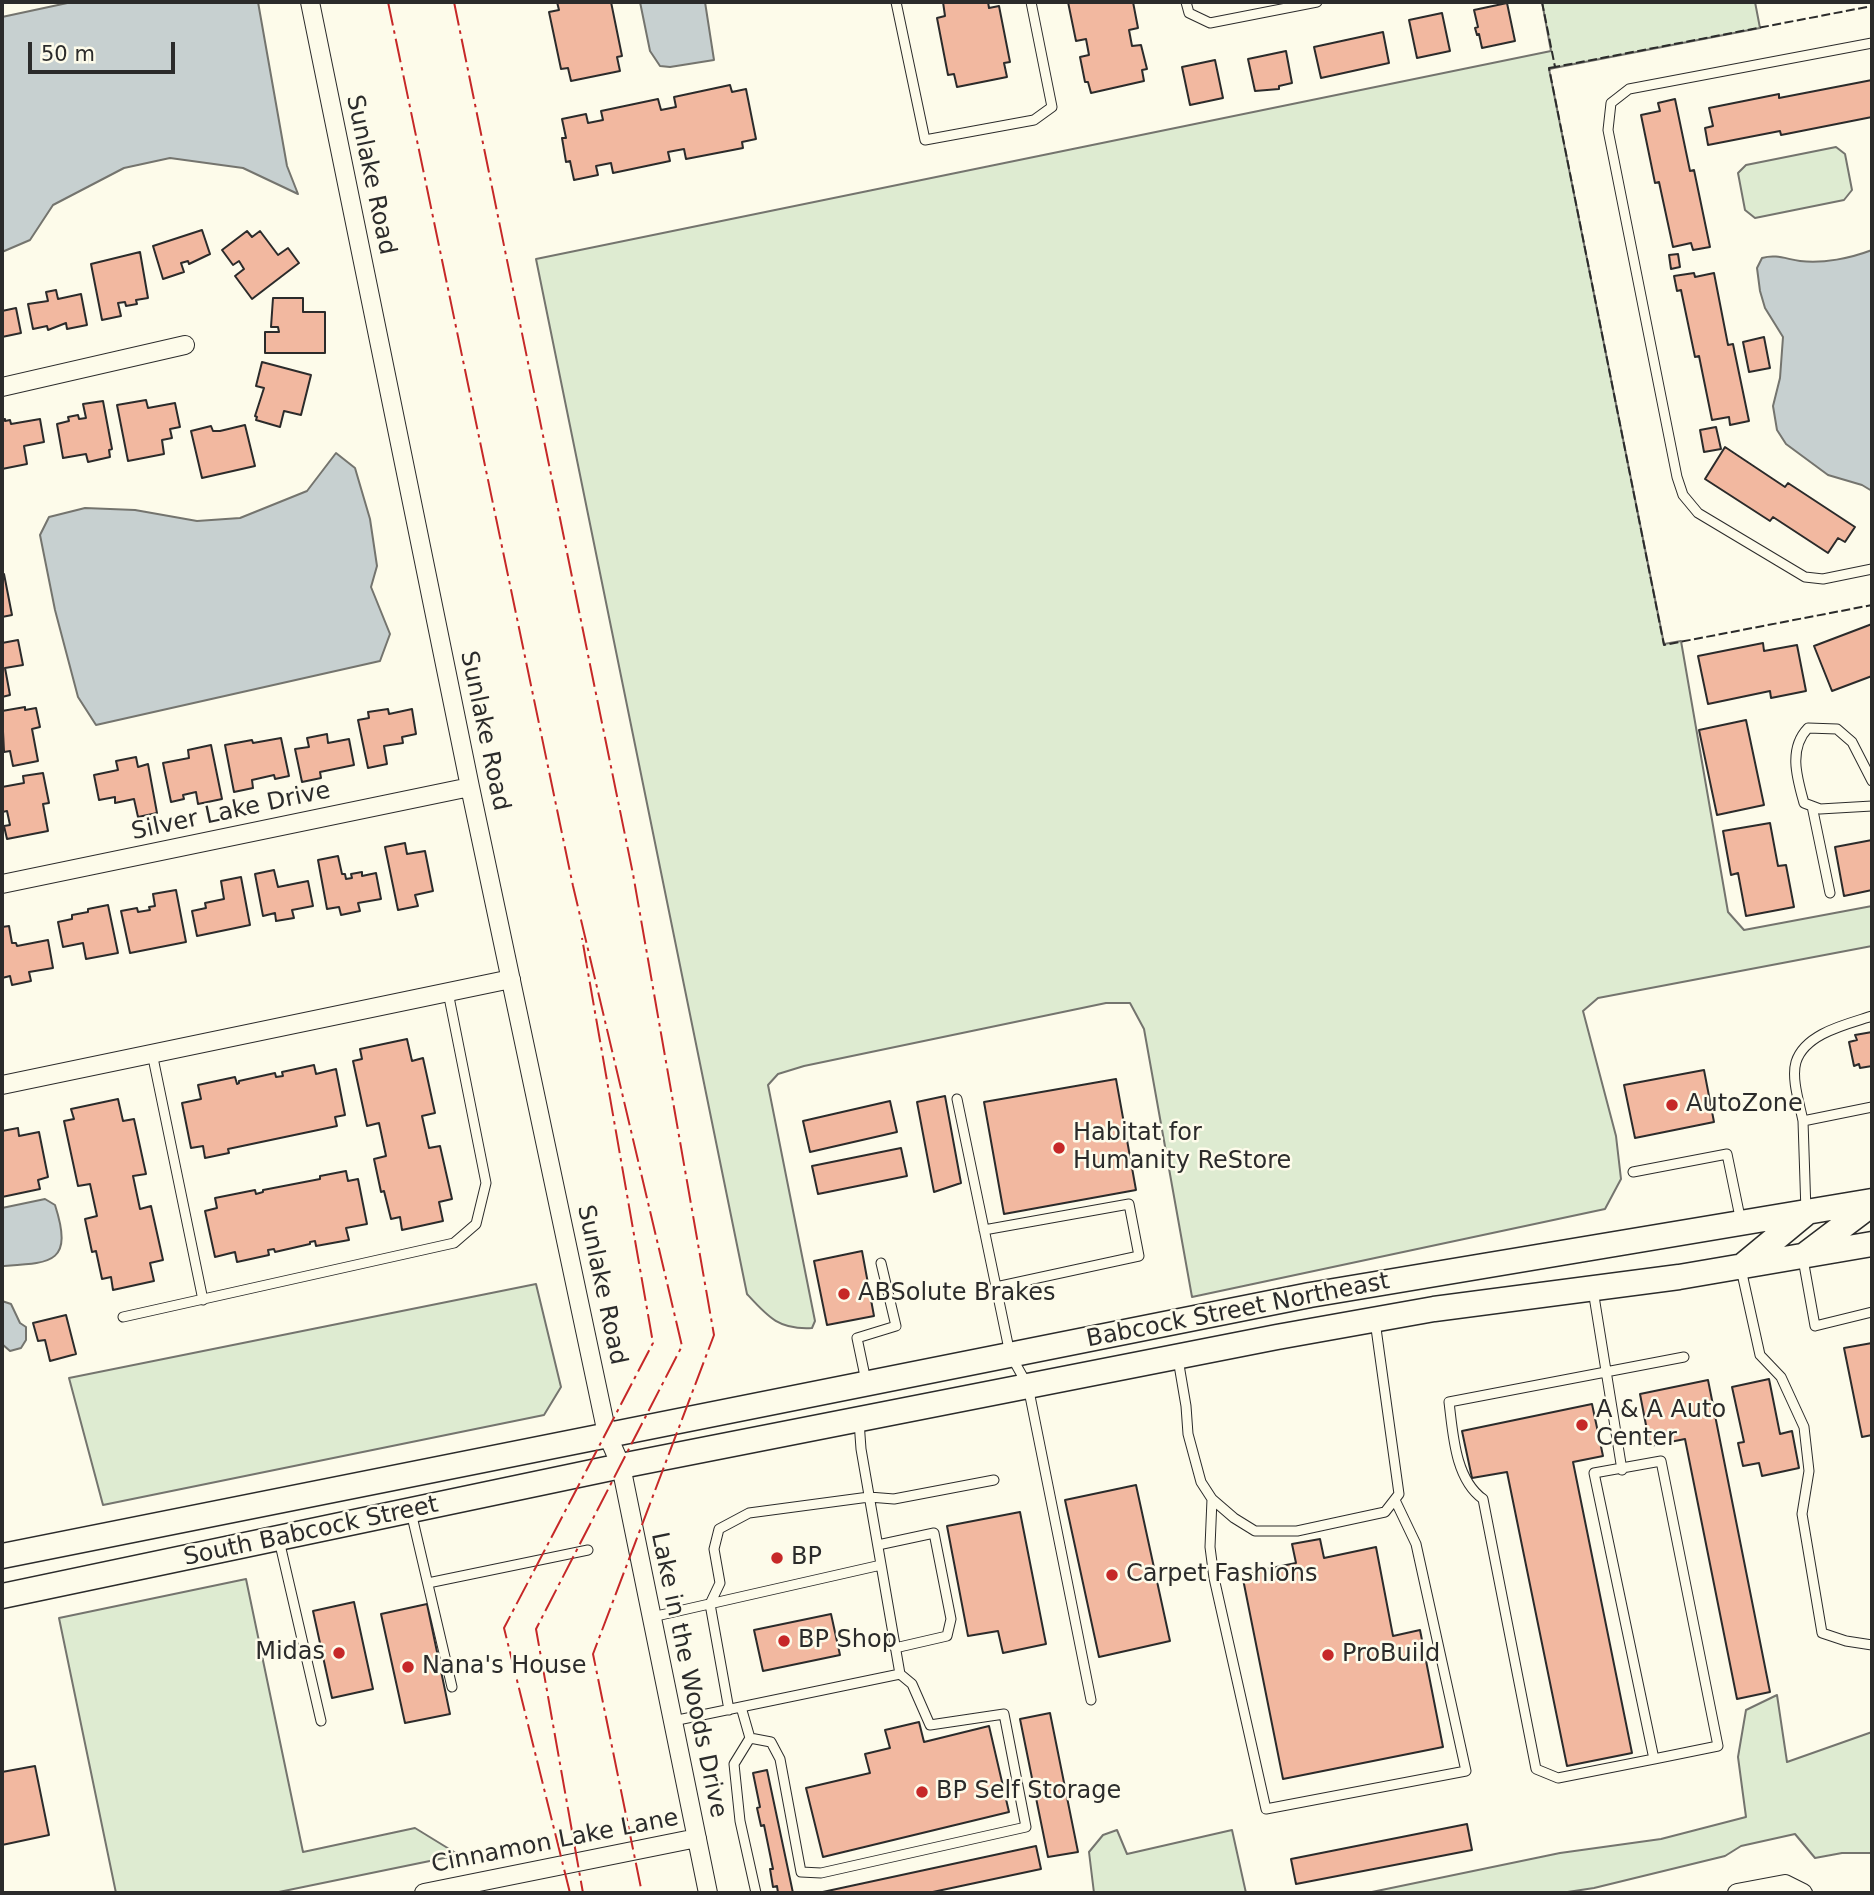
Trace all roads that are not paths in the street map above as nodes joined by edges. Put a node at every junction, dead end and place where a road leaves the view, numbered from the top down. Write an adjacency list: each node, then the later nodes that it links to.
1 (310, 2): 11 (street, Sunlake Road)
2 (896, 2): 3 (lane)
3 (1031, 2)
4 (1186, 2): 5 (lane)
5 (1317, 2)
6 (1872, 43): 9 (lane)
7 (185, 345): 8 (street)
8 (2, 387)
9 (1872, 569)
10 (1872, 780): 12 (lane)
11 (470, 787): 14 (street, Silver Lake Drive); 16 (street, Sunlake Road)
12 (1812, 806): 13 (lane); 15 (lane)
13 (1872, 806)
14 (2, 884)
15 (1830, 893)
16 (511, 979): 17 (street); 46 (street, Sunlake Road)
17 (448, 992): 19 (street); 35 (lane)
18 (1872, 1016): 23 (lane)
19 (152, 1054): 20 (street); 35 (lane)
20 (2, 1084)
21 (957, 1099): 28 (lane)
22 (1872, 1107): 23 (lane)
23 (1803, 1121): 26 (lane)
24 (1633, 1172): 27 (lane)
25 (1872, 1202): 26 (main road, Babcock Street Northeast); 30 (main road)
26 (1806, 1213): 27 (main road, Babcock Street Northeast); 32 (main road)
27 (1741, 1224): 39 (main road, Babcock Street Northeast)
28 (985, 1230): 33 (lane); 33 (lane)
29 (1872, 1244): 30 (main road, Babcock Street Northeast)
30 (1803, 1257): 32 (main road, Babcock Street Northeast); 36 (lane)
31 (881, 1263): 43 (lane)
32 (1740, 1267): 34 (main road, Babcock Street Northeast); 65 (lane)
33 (996, 1287): 39 (lane)
34 (1592, 1289): 38 (main road, Babcock Street Northeast); 42 (lane)
35 (203, 1300): 37 (lane)
36 (1872, 1312)
37 (123, 1317)
38 (1374, 1320): 40 (main road, Babcock Street Northeast); 52 (lane)
39 (1010, 1354): 43 (main road, Babcock Street Northeast); 44 (lane)
40 (1177, 1357): 44 (main road, Babcock Street Northeast); 51 (lane)
41 (1684, 1357): 42 (lane)
42 (1607, 1372): 48 (lane); 75 (lane)
43 (867, 1383): 46 (main road, Babcock Street Northeast)
44 (1028, 1386): 45 (main road, Babcock Street Northeast); 69 (lane)
45 (859, 1419): 47 (main road, Babcock Street Northeast); 50 (lane)
46 (607, 1434): 47 (street, Sunlake Road); 55 (main road, South Babcock Street)
47 (621, 1466): 53 (main road, South Babcock Street); 64 (street, Lake in the Woods Drive)
48 (1622, 1469): 75 (lane); 75 (lane)
49 (995, 1480): 50 (lane)
50 (869, 1497): 56 (lane); 63 (lane)
51 (1212, 1499): 52 (lane); 52 (lane)
52 (1395, 1500)
53 (411, 1511): 54 (main road, South Babcock Street); 61 (lane)
54 (278, 1538): 62 (main road, South Babcock Street); 72 (lane)
55 (73, 1542): 58 (main road, South Babcock Street); 60 (main road)
56 (878, 1545): 59 (lane); 66 (lane)
57 (588, 1550): 61 (lane)
58 (2, 1556)
59 (881, 1565): 63 (lane); 66 (lane)
60 (2, 1572)
61 (428, 1583): 68 (lane)
62 (2, 1597)
63 (710, 1604): 64 (lane); 71 (lane)
64 (650, 1618): 73 (street, Lake in the Woods Drive)
65 (1872, 1645)
66 (895, 1648): 67 (lane)
67 (900, 1674): 70 (lane); 74 (lane)
68 (452, 1687)
69 (1091, 1700)
70 (741, 1707): 71 (lane); 74 (lane)
71 (729, 1710): 73 (lane)
72 (321, 1721)
73 (673, 1721): 76 (street, Lake in the Woods Drive)
74 (750, 1738): 80 (lane)
75 (1654, 1759)
76 (696, 1838): 77 (street, Cinnamon Lake Lane); 79 (street, Lake in the Woods Drive)
77 (497, 1886): 78 (street, Cinnamon Lake Lane)
78 (424, 1893)
79 (708, 1893)
80 (756, 1893)
81 (1737, 1893): 82 (street)
82 (1803, 1893)

